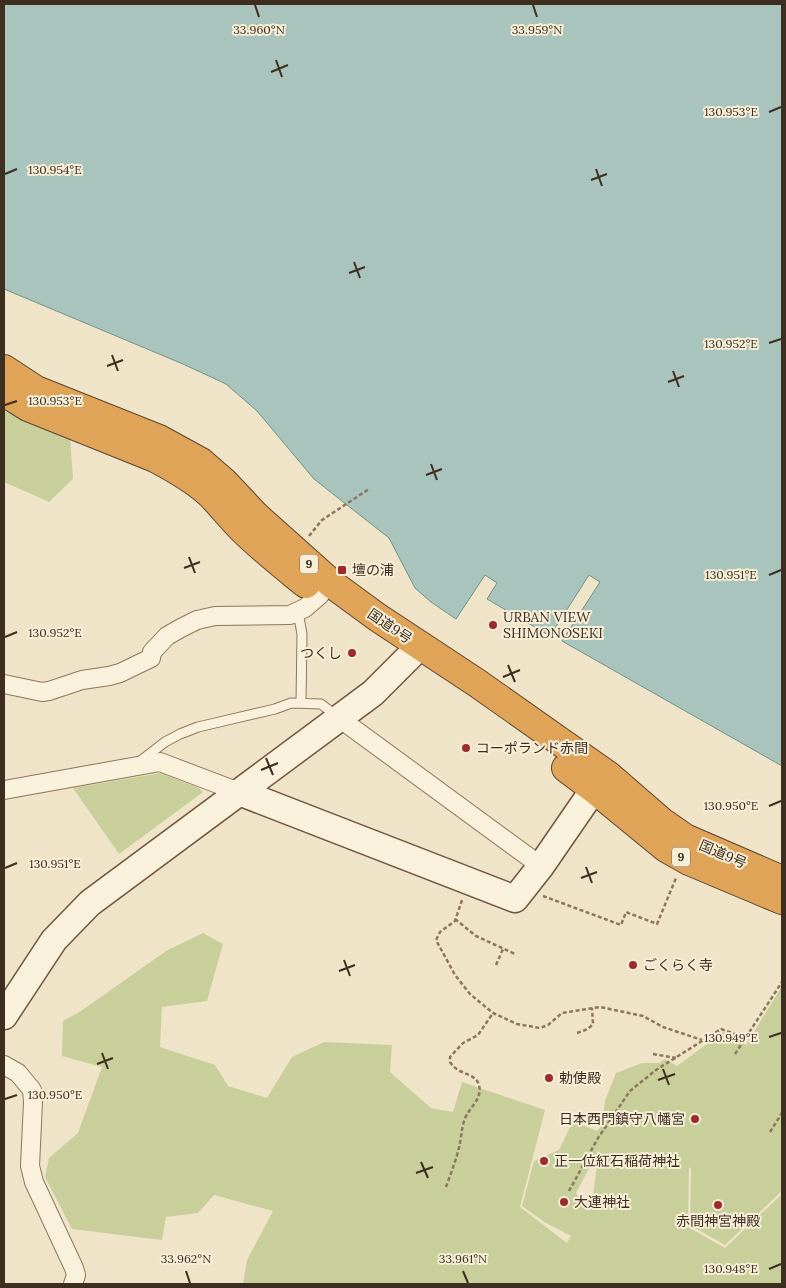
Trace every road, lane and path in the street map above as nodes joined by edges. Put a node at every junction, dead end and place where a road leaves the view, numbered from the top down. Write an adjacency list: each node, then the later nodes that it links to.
1 (4, 369): 7 (highway, 国道9号 / 9)
2 (4, 392): 5 (highway, 国道9号 / 9)
3 (369, 489): 4 (path)
4 (305, 541)
5 (320, 595): 6 (street); 7 (highway, 国道9号 / 9)
6 (298, 612): 8 (street); 9 (lane)
7 (414, 652): 10 (street); 12 (highway, 国道9号 / 9)
8 (4, 684)
9 (301, 703): 10 (lane); 11 (lane)
10 (339, 718): 14 (street); 15 (street)
11 (133, 767): 13 (street); 14 (street)
12 (601, 782): 15 (street); 17 (highway, 国道9号 / 9); 20 (highway, 国道9号 / 9)
13 (4, 790)
14 (239, 792): 18 (street); 28 (street)
15 (541, 866): 19 (street)
16 (679, 870): 19 (path)
17 (782, 880)
18 (468, 881): 19 (street); 21 (path)
19 (523, 889)
20 (782, 900)
21 (455, 920): 22 (path); 27 (path)
22 (503, 948): 23 (path); 24 (path)
23 (515, 954)
24 (496, 965)
25 (782, 982): 30 (path)
26 (592, 1008): 27 (path); 29 (path); 31 (path)
27 (493, 1012): 38 (path)
28 (4, 1016)
29 (578, 1032)
30 (746, 1038): 31 (path); 33 (path)
31 (702, 1040): 34 (path)
32 (653, 1054): 34 (path)
33 (735, 1054)
34 (676, 1058): 39 (path)
35 (4, 1065): 40 (street)
36 (782, 1113): 37 (path)
37 (770, 1132)
38 (446, 1188)
39 (569, 1191)
40 (73, 1284)

